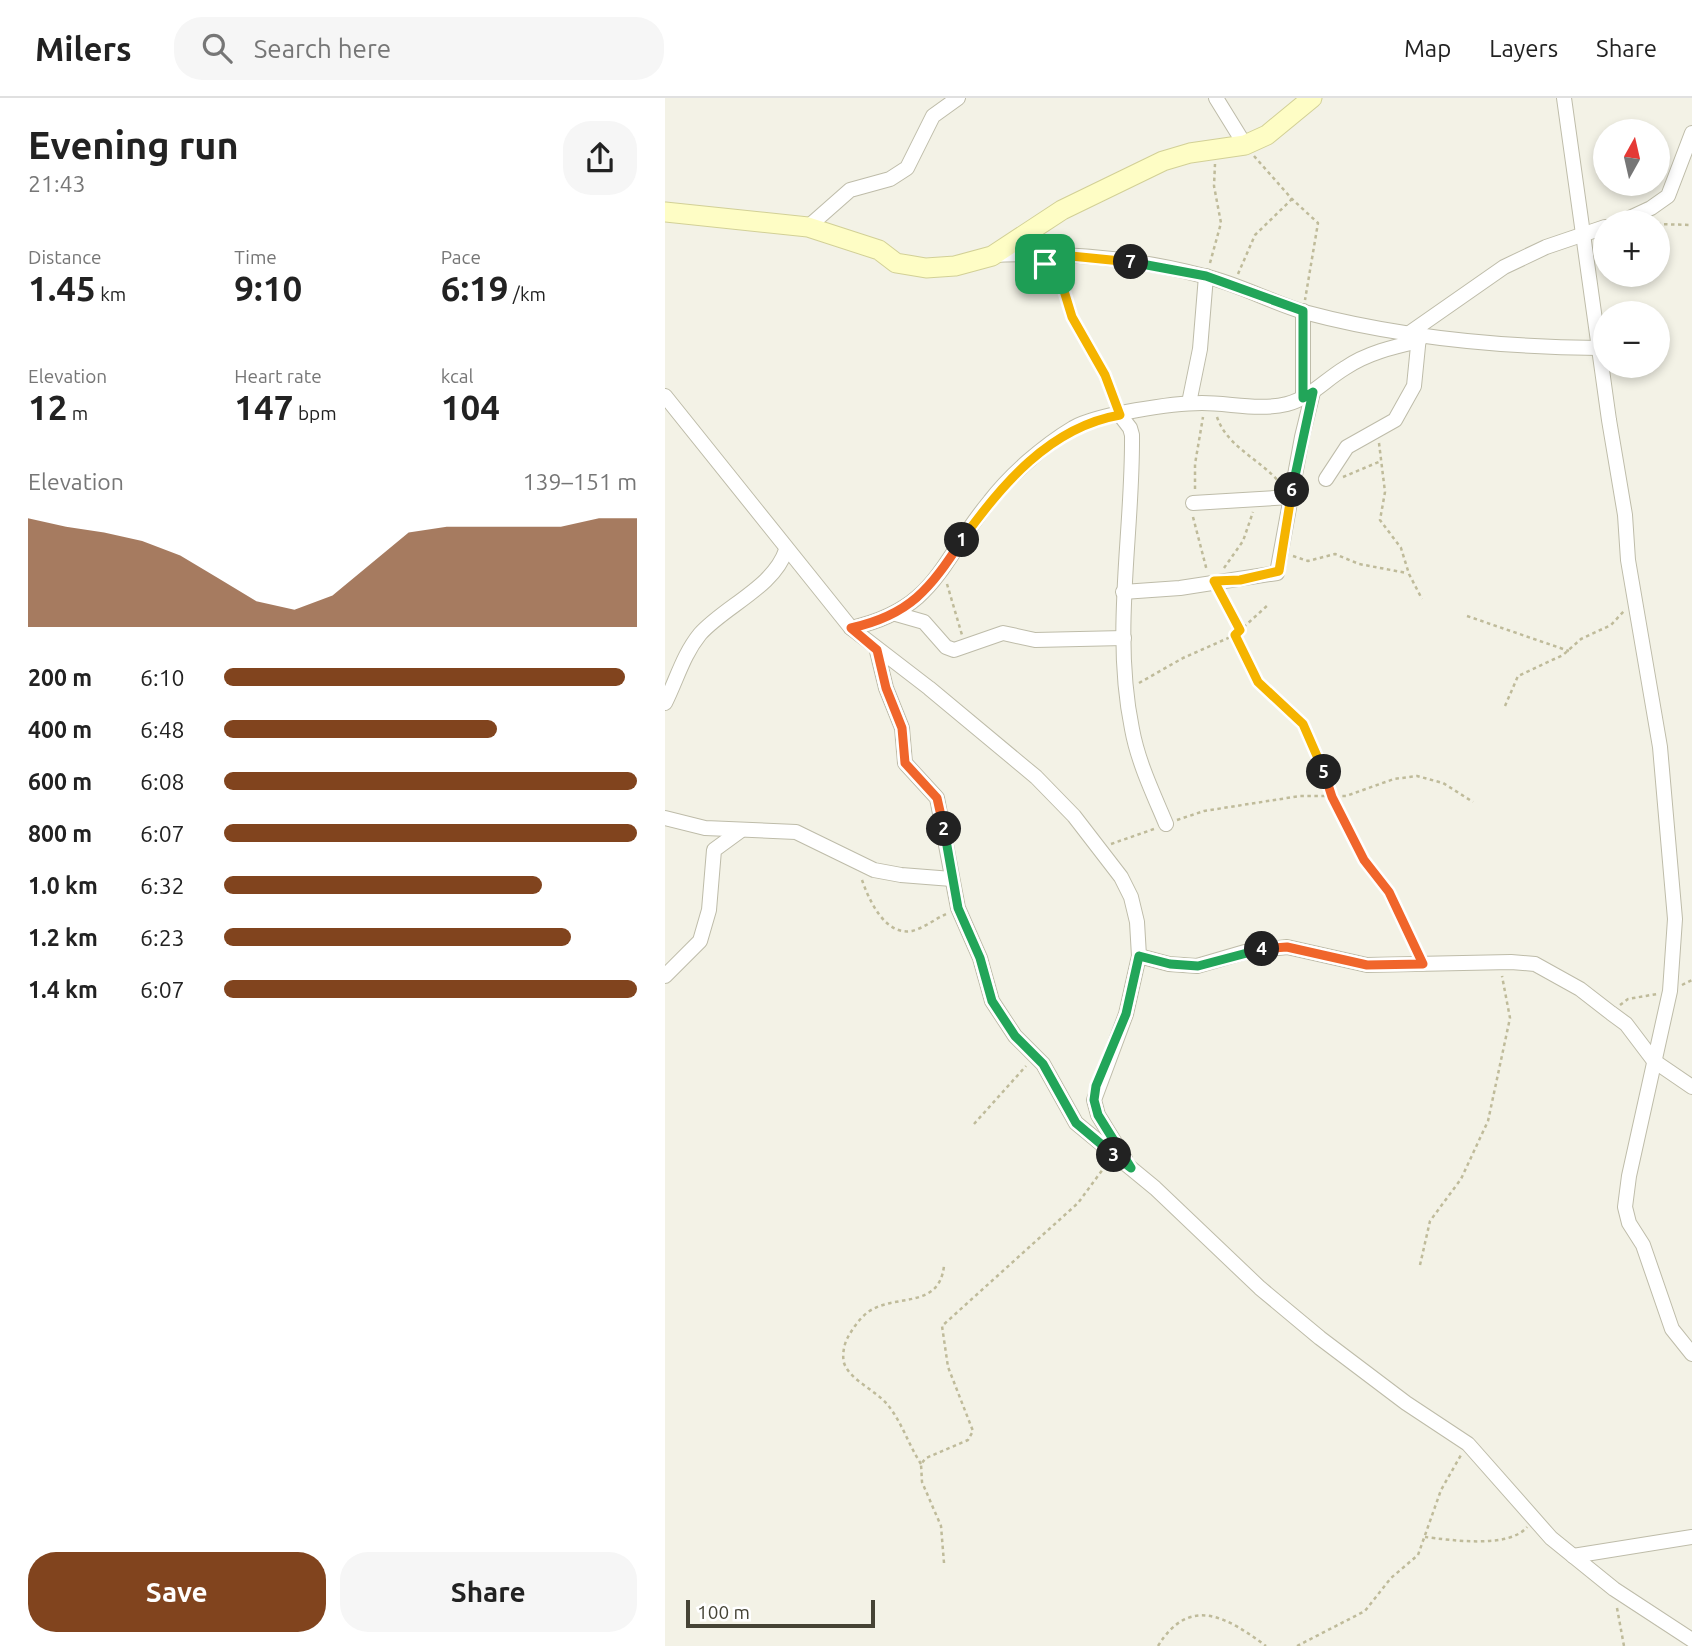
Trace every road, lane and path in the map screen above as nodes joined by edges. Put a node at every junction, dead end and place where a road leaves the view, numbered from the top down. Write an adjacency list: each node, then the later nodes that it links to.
1 (958, 98): 13 (street)
2 (1216, 98): 6 (street)
3 (1311, 98): 6 (street)
4 (1564, 98): 15 (street)
5 (1692, 133): 9 (street)
6 (1245, 145): 7 (street); 8 (path)
7 (1217, 151): 17 (street); 18 (path)
8 (1292, 199): 19 (path); 21 (path)
9 (1647, 210)
10 (665, 212): 13 (street)
11 (1670, 224): 12 (path)
12 (1692, 225)
13 (808, 226): 17 (street)
14 (1593, 231): 15 (street)
15 (1583, 234): 20 (street); 22 (street)
16 (1041, 253): 17 (street); 18 (street); 29 (path)
17 (992, 256)
18 (1206, 276): 19 (street); 27 (street)
19 (1233, 286): 21 (street)
20 (1593, 305)
21 (1303, 311): 22 (street); 25 (street)
22 (1415, 337): 23 (street); 25 (street); 30 (street)
23 (1593, 348)
24 (1604, 378): 40 (street)
25 (1308, 395): 28 (street); 32 (street)
26 (665, 396): 36 (street)
27 (1189, 403): 28 (street); 29 (street)
28 (1215, 404): 32 (path)
29 (1120, 415): 37 (street); 41 (street)
30 (1377, 432): 31 (street); 38 (path)
31 (1326, 479)
32 (1291, 497): 33 (street); 35 (street)
33 (1257, 499): 34 (street); 39 (path)
34 (1193, 503)
35 (1283, 546): 38 (path); 39 (street)
36 (786, 550): 46 (street); 54 (street)
37 (944, 568): 44 (street); 50 (path)
38 (1409, 574): 42 (path)
39 (1216, 577): 41 (street); 47 (path)
40 (1636, 590): 52 (path); 69 (street)
41 (1123, 592): 49 (street)
42 (1422, 599)
43 (1269, 604): 47 (path)
44 (896, 614): 46 (street); 50 (street)
45 (1467, 616): 52 (path)
46 (851, 628): 51 (street)
47 (1240, 630): 48 (path)
48 (1235, 635): 53 (path); 56 (path)
49 (1124, 638): 50 (street); 53 (street)
50 (966, 648)
51 (877, 650): 61 (street); 63 (street)
52 (1569, 651): 55 (path)
53 (1126, 695): 59 (street)
54 (665, 703)
55 (1505, 706)
56 (1332, 797): 57 (path); 59 (path); 67 (path)
57 (1473, 802)
58 (665, 818): 60 (street)
59 (1166, 824): 61 (path)
60 (740, 831): 62 (street); 68 (street)
61 (1102, 849): 65 (street)
62 (856, 863): 63 (street); 64 (path)
63 (951, 879): 64 (street)
64 (958, 908): 71 (street)
65 (1139, 956): 67 (street); 76 (street)
66 (1496, 963): 67 (street); 70 (street); 77 (path)
67 (1423, 964)
68 (665, 976)
69 (1670, 992): 70 (path); 72 (street)
70 (1611, 1013): 72 (street)
71 (1035, 1055): 74 (path); 75 (street)
72 (1654, 1061): 73 (street); 79 (street)
73 (1692, 1087)
74 (974, 1124)
75 (1105, 1148): 76 (street); 81 (path)
76 (1131, 1168): 80 (street)
77 (1420, 1265)
78 (944, 1266): 81 (path)
79 (1692, 1354)
80 (1468, 1444): 82 (street); 83 (path)
81 (921, 1464): 86 (path)
82 (1533, 1519): 83 (path); 85 (street)
83 (1424, 1536): 91 (path)
84 (1692, 1537): 85 (street)
85 (1573, 1556): 87 (street)
86 (944, 1563)
87 (1613, 1589): 88 (street); 92 (path)
88 (1692, 1640)
89 (1158, 1646): 90 (path)
90 (1266, 1646)
91 (1297, 1646)
92 (1624, 1646)

